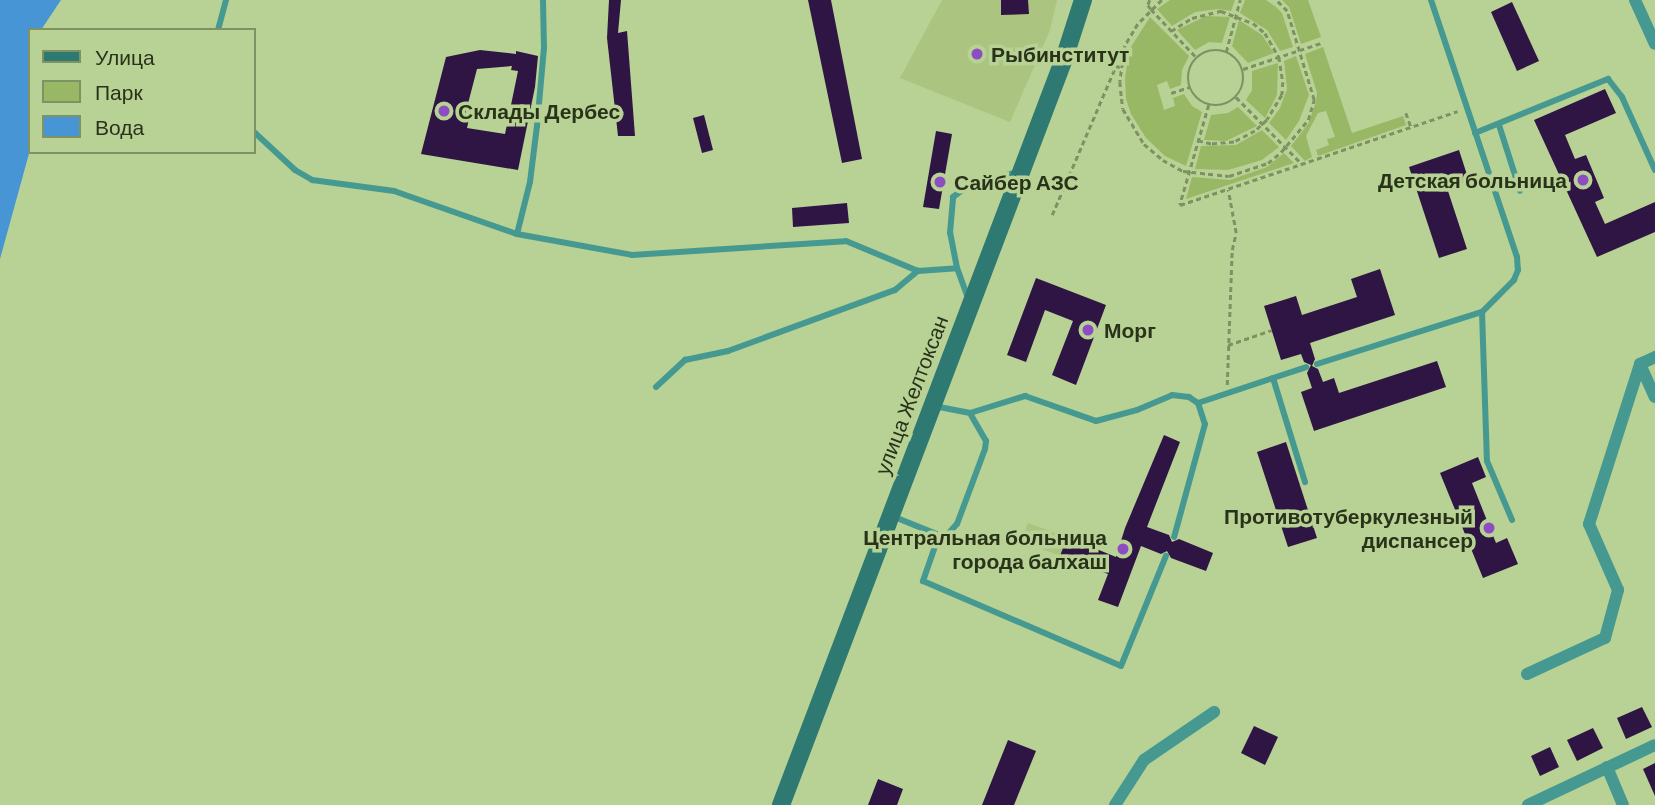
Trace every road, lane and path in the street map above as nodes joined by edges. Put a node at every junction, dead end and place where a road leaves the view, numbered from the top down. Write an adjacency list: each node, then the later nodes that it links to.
1 (226, 0): 12 (lane)
2 (543, 0): 42 (lane)
3 (1150, 0): 10 (path)
4 (1162, 0): 10 (path)
5 (1240, 0): 11 (path)
6 (1276, 0): 16 (path)
7 (1431, 0): 31 (lane)
8 (1635, 0): 15 (street)
9 (1082, 1): 37 (main road, улица Желтоксан)
10 (1151, 9): 13 (path); 20 (path)
11 (1236, 15): 13 (path); 17 (path); 19 (path)
12 (219, 28)
13 (1171, 31): 18 (path)
14 (1324, 42): 16 (path)
15 (1655, 44)
16 (1300, 50): 19 (path); 34 (path)
17 (1226, 51): 18 (path); 21 (path)
18 (1197, 57): 22 (path)
19 (1279, 57): 21 (path); 28 (path)
20 (1121, 67): 38 (path); 41 (path)
21 (1243, 69): 24 (path)
22 (1190, 87): 23 (path); 25 (path)
23 (1171, 93)
24 (1236, 97): 25 (path); 28 (path)
25 (1209, 104): 33 (path)
26 (1461, 111): 30 (path)
27 (1406, 113): 30 (path)
28 (1263, 124): 33 (path); 34 (path)
29 (1499, 125): 31 (lane); 36 (lane); 40 (lane)
30 (1411, 127): 35 (path)
31 (1475, 133): 46 (lane)
32 (256, 134): 42 (lane)
33 (1199, 141): 38 (path)
34 (1286, 146): 35 (path); 38 (path)
35 (1302, 164): 39 (path)
36 (1655, 170)
37 (1020, 172): 43 (lane); 45 (main road, улица Желтоксан)
38 (1189, 172): 39 (path)
39 (1227, 189): 48 (path)
40 (1520, 191)
41 (1052, 215)
42 (517, 234): 44 (lane)
43 (957, 268): 44 (lane); 45 (lane)
44 (918, 271): 54 (lane)
45 (970, 304): 58 (main road, улица Желтоксан)
46 (1482, 312): 50 (lane); 62 (lane)
47 (1272, 330): 48 (path)
48 (1228, 345): 55 (path)
49 (1655, 357): 51 (street)
50 (1317, 364)
51 (1640, 365): 56 (street); 66 (street)
52 (1306, 368): 53 (lane)
53 (1273, 378): 55 (lane); 60 (lane)
54 (656, 387)
55 (1228, 392): 57 (lane)
56 (1655, 397)
57 (1198, 403): 59 (lane); 64 (lane)
58 (932, 405): 59 (lane); 61 (main road, улица Желтоксан)
59 (970, 413): 63 (lane)
60 (1305, 482)
61 (890, 515): 63 (lane); 70 (main road, улица Желтоксан)
62 (1512, 520)
63 (939, 535): 65 (lane)
64 (1174, 537)
65 (1166, 556)
66 (1527, 674)
67 (1214, 712): 71 (street)
68 (1655, 745): 69 (street)
69 (1607, 767): 72 (street); 73 (street)
70 (781, 805)
71 (1115, 805)
72 (1528, 805)
73 (1623, 805)

